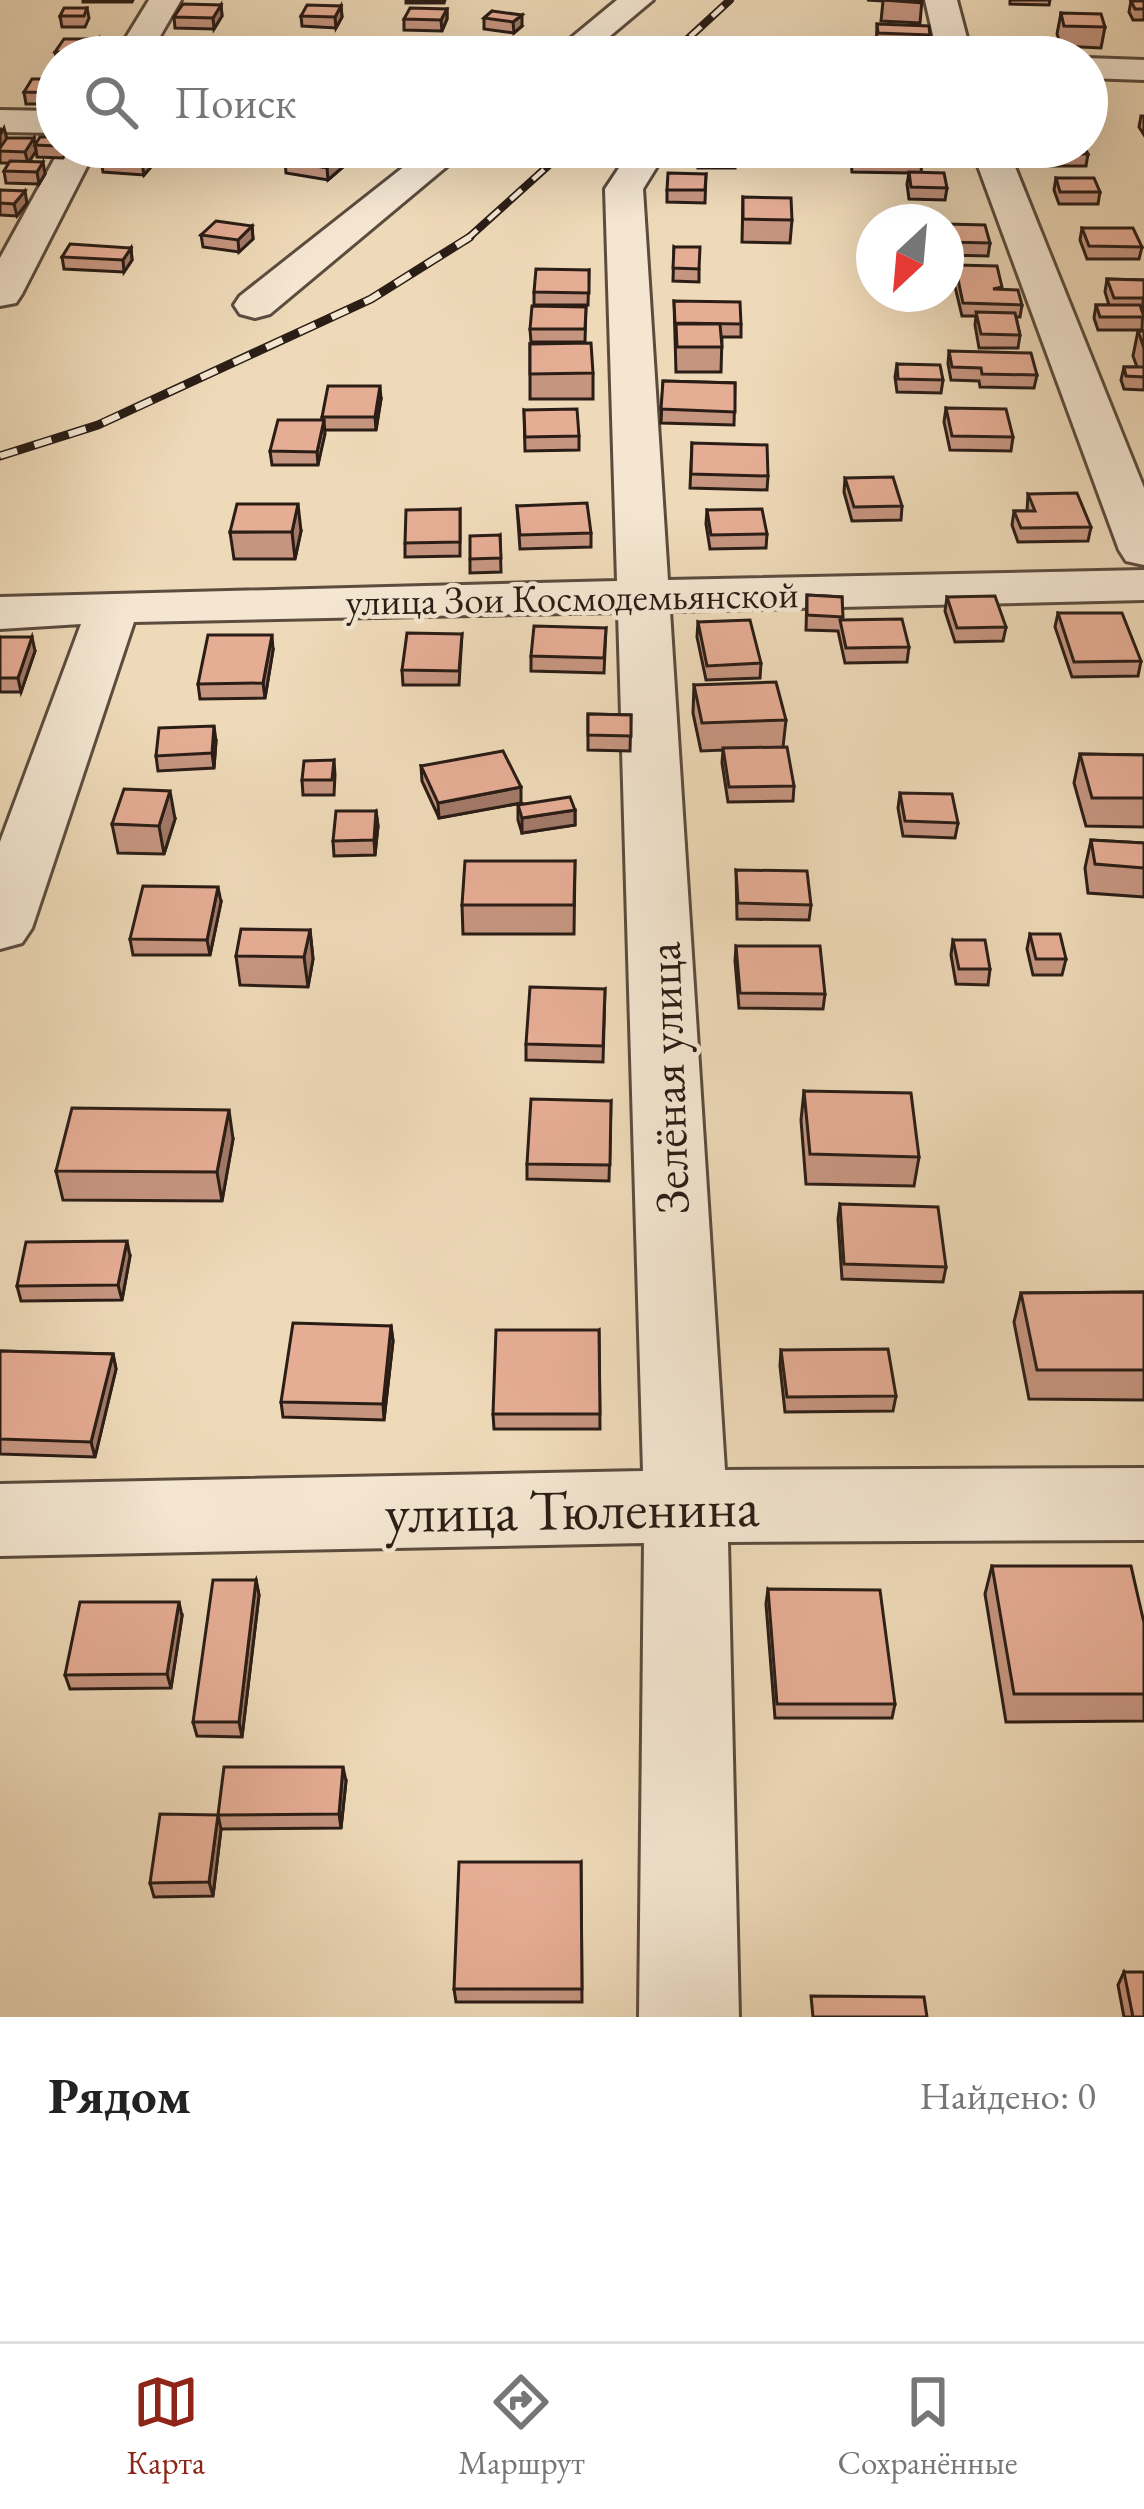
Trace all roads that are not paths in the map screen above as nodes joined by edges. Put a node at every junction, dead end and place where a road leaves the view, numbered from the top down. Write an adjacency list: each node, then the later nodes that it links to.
1 (165, 0): 4 (street)
2 (637, 0): 5 (street)
3 (940, 0): 6 (street)
4 (143, 36)
5 (592, 36)
6 (949, 36)
7 (1108, 69): 8 (street)
8 (1144, 70)
9 (0, 122): 10 (street)
10 (36, 122)
11 (68, 168): 15 (street)
12 (426, 168): 16 (street)
13 (637, 168): 19 (street, Зелёная улица)
14 (996, 168): 17 (street)
15 (1, 293)
16 (254, 305)
17 (1144, 550)
18 (1144, 585): 19 (street, улица Зои Космодемьянской)
19 (646, 595): 20 (street, улица Зои Космодемьянской); 24 (street, Зелёная улица)
20 (113, 607): 21 (street, улица Зои Космодемьянской); 22 (street)
21 (0, 613)
22 (0, 928)
23 (1144, 1504): 24 (street, улица Тюленина)
24 (686, 1506): 25 (street, улица Тюленина); 26 (street, Зелёная улица)
25 (0, 1520)
26 (689, 2017)

